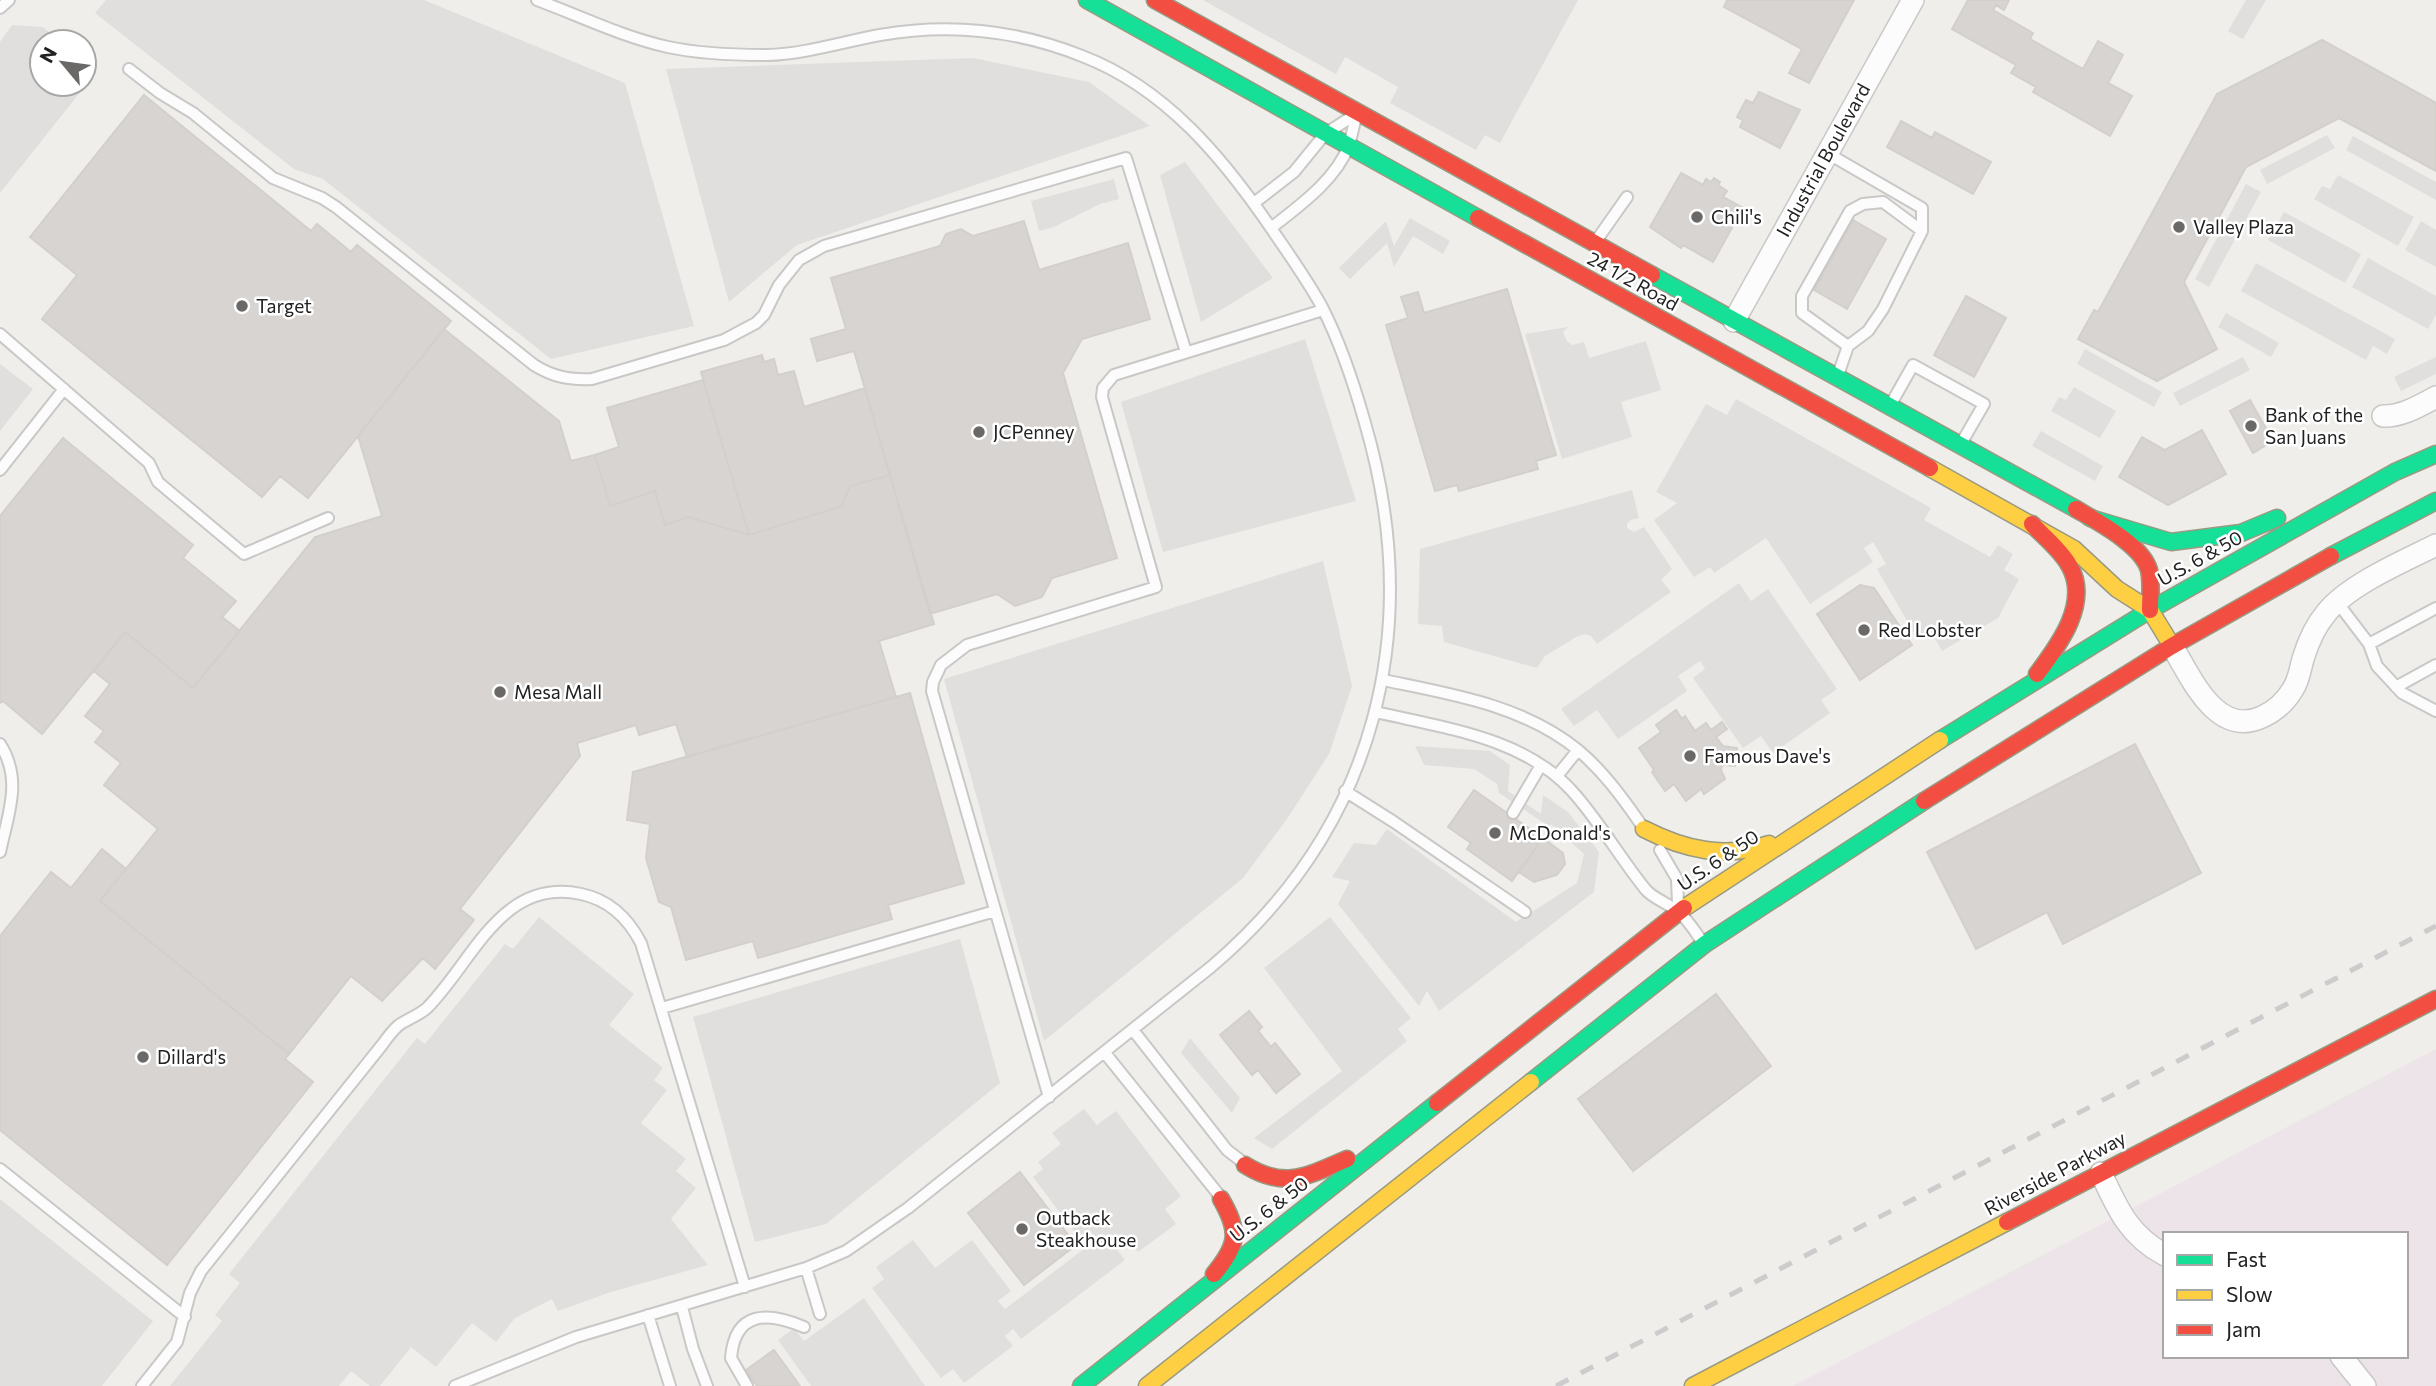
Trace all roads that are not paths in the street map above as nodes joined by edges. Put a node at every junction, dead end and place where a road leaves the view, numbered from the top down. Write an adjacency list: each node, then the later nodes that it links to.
1 (9, 0): 6 (lane)
2 (537, 0): 13 (lane)
3 (1087, 0): 9 (main road, 24 1/2 Road)
4 (1155, 0): 8 (main road, 24 1/2 Road)
5 (1913, 0): 11 (street, Industrial Boulevard)
6 (0, 8)
7 (129, 69): 23 (lane)
8 (1357, 113): 9 (lane); 10 (lane); 16 (main road, 24 1/2 Road)
9 (1325, 134): 10 (main road, 24 1/2 Road); 13 (lane)
10 (1348, 147): 14 (lane); 17 (main road, 24 1/2 Road)
11 (1827, 153): 15 (lane); 20 (street, Industrial Boulevard)
12 (1627, 197): 16 (lane)
13 (1254, 203): 14 (lane)
14 (1271, 228): 18 (lane)
15 (1922, 231): 21 (lane); 21 (lane)
16 (1594, 244): 20 (main road, 24 1/2 Road)
17 (1596, 284): 20 (main road); 22 (main road, 24 1/2 Road)
18 (1323, 310): 23 (lane); 44 (lane)
19 (0, 334): 25 (lane)
20 (1739, 336): 22 (main road); 24 (main road, 24 1/2 Road); 24 (main road)
21 (1849, 346): 24 (lane)
22 (1709, 347): 36 (main road, 24 1/2 Road)
23 (1186, 352): 58 (lane)
24 (1837, 378): 27 (main road, 24 1/2 Road)
25 (64, 389): 31 (lane); 34 (lane)
26 (2436, 397): 28 (street)
27 (1890, 407): 29 (main road, 24 1/2 Road); 29 (lane)
28 (2384, 416)
29 (1960, 446): 35 (main road, 24 1/2 Road)
30 (2436, 454): 32 (main road, U.S. 6 & 50)
31 (0, 470)
32 (2395, 472): 35 (main road); 40 (main road, U.S. 6 & 50)
33 (2436, 501): 42 (main road)
34 (328, 517)
35 (2090, 518): 40 (main road, 24 1/2 Road)
36 (2032, 524): 40 (main road, 24 1/2 Road); 45 (main road)
37 (2436, 545): 38 (street)
38 (2337, 602): 41 (lane); 42 (street)
39 (2436, 608): 41 (lane)
40 (2150, 610): 42 (main road, 24 1/2 Road); 45 (main road, U.S. 6 & 50)
41 (2369, 644): 46 (lane)
42 (2172, 646): 61 (main road)
43 (2436, 665): 46 (lane)
44 (1383, 680): 48 (lane); 50 (lane)
45 (2028, 686): 56 (main road, U.S. 6 & 50)
46 (2396, 687): 47 (lane)
47 (2436, 711)
48 (1376, 712): 51 (lane); 53 (lane)
49 (0, 744): 57 (lane)
50 (1578, 750): 52 (lane); 55 (lane)
51 (1541, 765): 52 (lane); 54 (lane)
52 (1556, 776): 59 (lane)
53 (1345, 791): 60 (lane); 64 (lane)
54 (1513, 813)
55 (1644, 829): 56 (main road); 59 (lane)
56 (1800, 831): 59 (main road, U.S. 6 & 50)
57 (0, 852)
58 (995, 911): 63 (lane); 66 (lane)
59 (1679, 911): 61 (lane); 67 (main road, U.S. 6 & 50)
60 (1525, 912)
61 (1705, 944): 88 (main road)
62 (2436, 999): 70 (main road, Riverside Parkway)
63 (662, 1008): 74 (lane); 79 (lane)
64 (1133, 1030): 65 (lane); 68 (lane)
65 (1105, 1053): 66 (lane); 71 (lane)
66 (1049, 1097): 73 (lane)
67 (1387, 1143): 68 (main road); 75 (main road, U.S. 6 & 50)
68 (1245, 1165)
69 (0, 1169): 79 (lane)
70 (2101, 1173): 72 (street); 89 (main road, Riverside Parkway)
71 (1221, 1199): 75 (main road)
72 (2163, 1254)
73 (806, 1268): 74 (lane); 77 (lane)
74 (745, 1287): 76 (lane)
75 (1193, 1296): 87 (main road, U.S. 6 & 50)
76 (682, 1307): 78 (lane); 85 (lane)
77 (820, 1314)
78 (648, 1315): 83 (lane); 84 (lane)
79 (185, 1317): 82 (lane)
80 (804, 1327): 86 (lane)
81 (2343, 1358): 90 (street)
82 (142, 1386)
83 (454, 1386)
84 (670, 1386)
85 (707, 1386)
86 (747, 1386)
87 (1081, 1386)
88 (1147, 1386)
89 (1693, 1386)
90 (2365, 1386)

